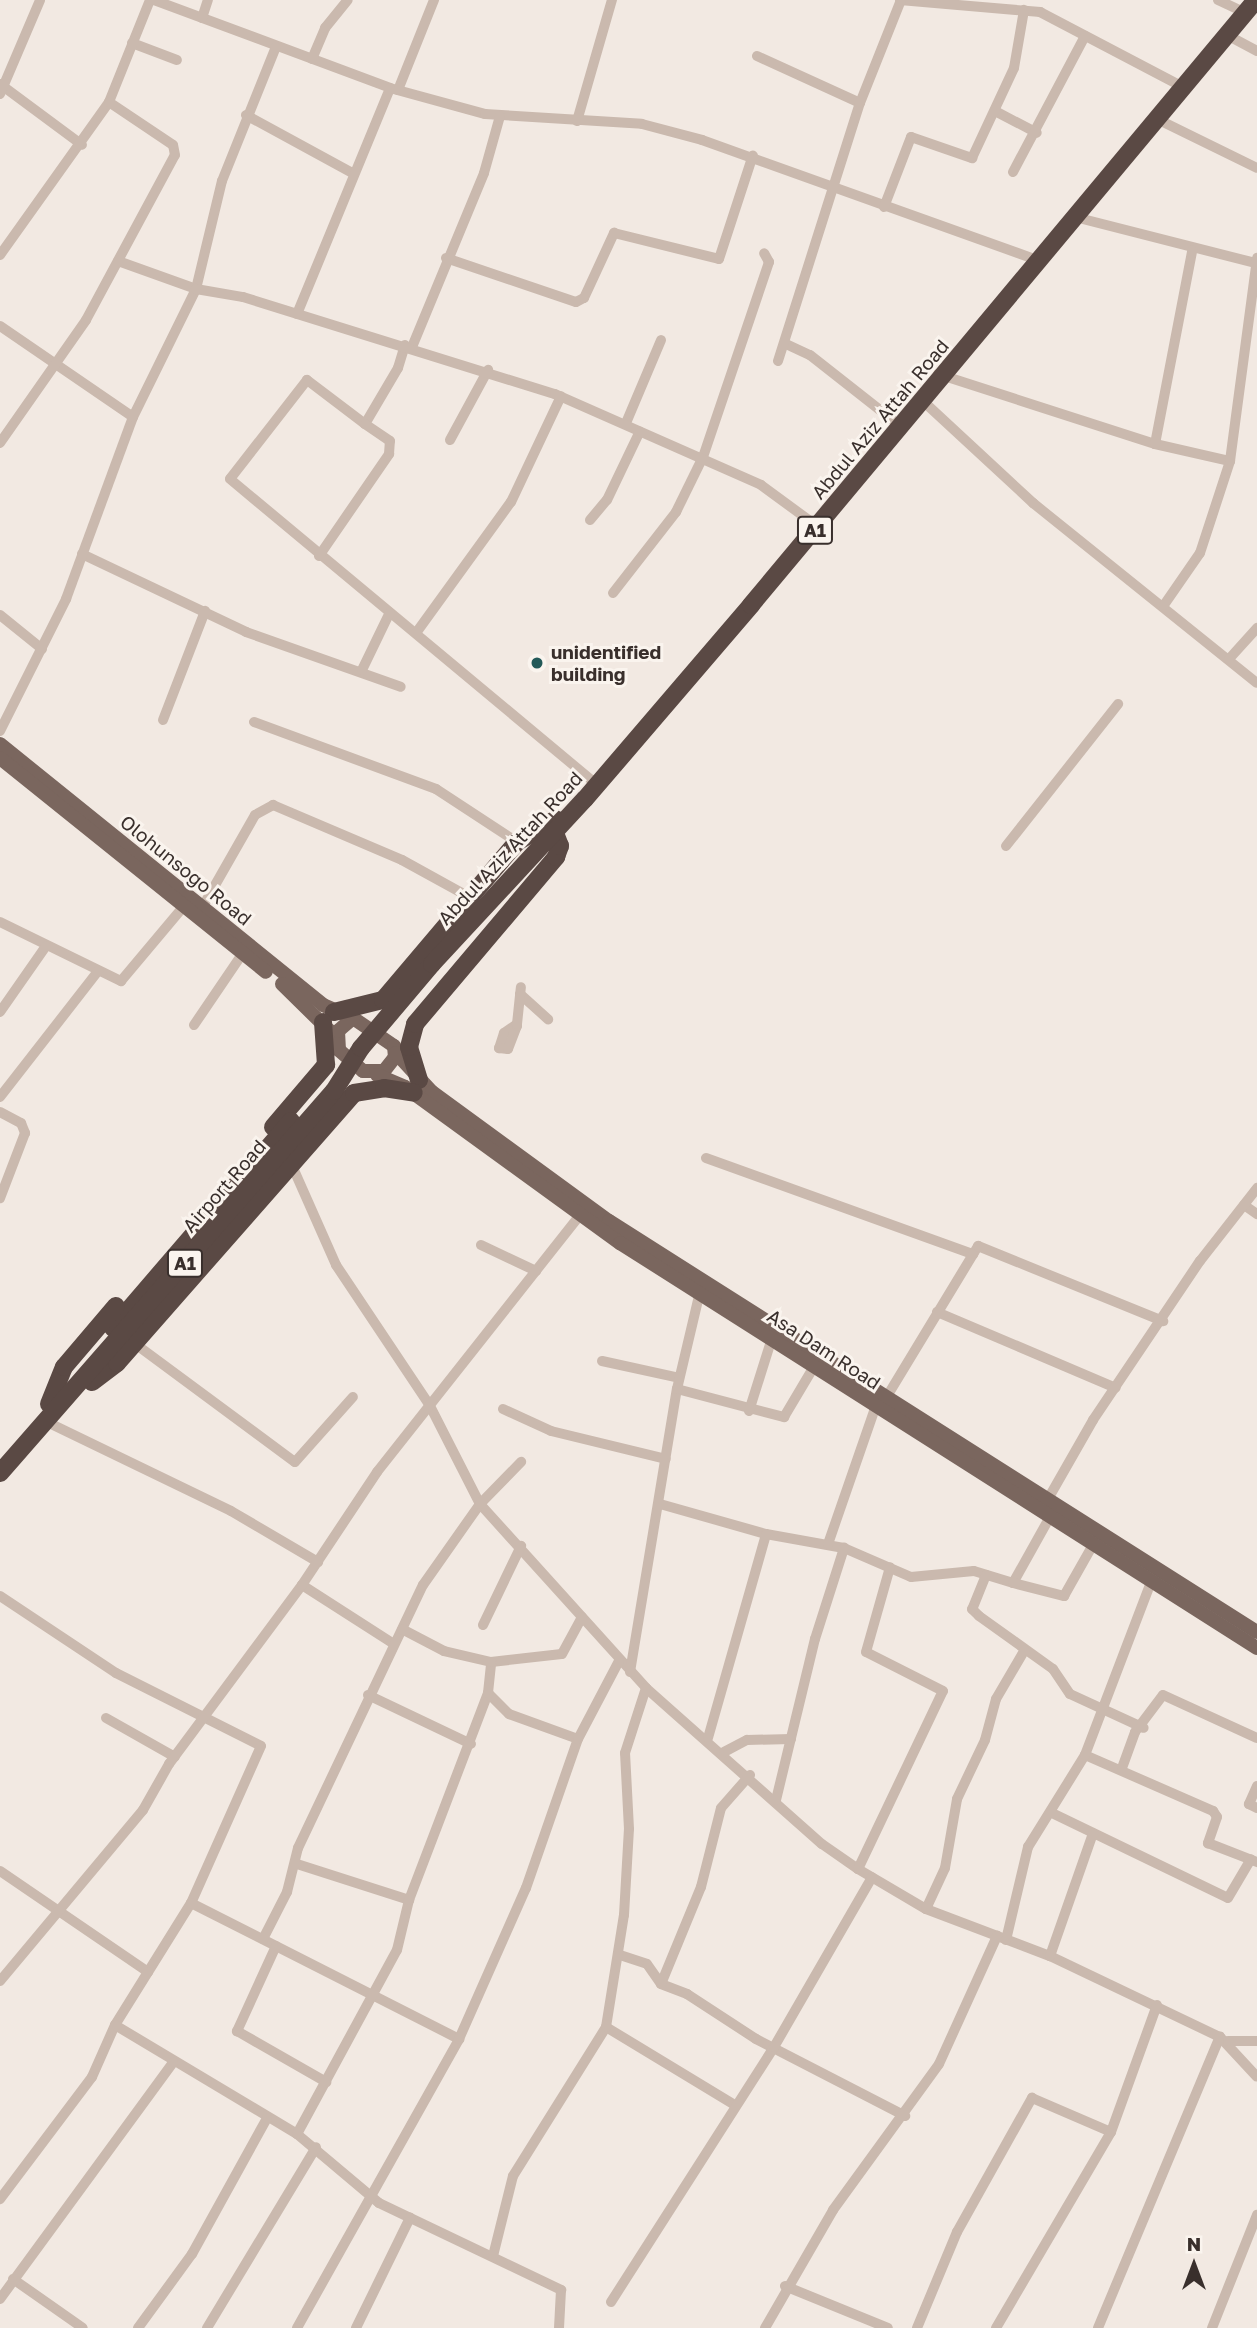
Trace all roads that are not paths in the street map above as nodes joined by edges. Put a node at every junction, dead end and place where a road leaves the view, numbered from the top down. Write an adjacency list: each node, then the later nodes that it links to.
1 (40, 0): 22 (street)
2 (152, 0): 12 (street); 15 (street)
3 (208, 0): 12 (street)
4 (348, 0): 19 (street)
5 (434, 0): 23 (street)
6 (612, 0): 30 (street)
7 (901, 0): 11 (street); 25 (street)
8 (1218, 0): 10 (street)
9 (1256, 0): 13 (highway, Abdul Aziz Attah Road / A1)
10 (1243, 5): 21 (highway, Abdul Aziz Attah Road / A1)
11 (1024, 10): 14 (street); 26 (street)
12 (202, 18): 16 (street)
13 (1227, 35): 17 (street); 29 (highway, Abdul Aziz Attah Road / A1)
14 (1084, 36): 21 (street); 31 (street)
15 (132, 43): 20 (street); 24 (street)
16 (276, 47): 19 (street); 27 (street)
17 (1257, 51)
18 (757, 56): 25 (street)
19 (312, 59): 23 (street)
20 (177, 60)
21 (1177, 84): 39 (highway, Abdul Aziz Attah Road / A1)
22 (2, 89): 32 (street)
23 (394, 89): 28 (street); 36 (street)
24 (109, 102): 32 (street); 46 (street)
25 (860, 103): 37 (street)
26 (995, 111): 31 (street); 38 (street)
27 (246, 115): 36 (street); 47 (street)
28 (500, 116): 30 (street); 43 (street)
29 (1157, 119): 34 (street); 39 (highway, Abdul Aziz Attah Road / A1)
30 (577, 121): 33 (street)
31 (1037, 133): 35 (street)
32 (82, 145): 42 (street)
33 (753, 155): 37 (street); 43 (street)
34 (1257, 168)
35 (1013, 172)
36 (354, 174): 48 (street)
37 (833, 188): 38 (street); 51 (street)
38 (884, 207): 44 (street)
39 (1071, 216): 40 (street); 44 (highway, Abdul Aziz Attah Road / A1); 56 (highway, Abdul Aziz Attah Road / A1)
40 (1192, 251): 45 (street); 66 (street)
41 (765, 253): 67 (street)
42 (0, 255)
43 (446, 258): 52 (street)
44 (1031, 258): 56 (highway, Abdul Aziz Attah Road / A1)
45 (1256, 260): 68 (street)
46 (118, 261): 47 (street); 54 (street)
47 (196, 289): 48 (street); 59 (street)
48 (297, 314): 52 (street)
49 (0, 326): 54 (street)
50 (661, 340): 61 (street)
51 (786, 344): 53 (street); 60 (street)
52 (409, 346): 55 (street); 62 (street)
53 (778, 361)
54 (55, 366): 59 (street); 65 (street)
55 (488, 370): 57 (street); 64 (street)
56 (939, 374): 58 (highway, Abdul Aziz Attah Road / A1); 60 (highway, Abdul Aziz Attah Road / A1); 66 (street)
57 (561, 396): 61 (street); 79 (street)
58 (924, 402): 74 (street); 92 (highway, Abdul Aziz Attah Road / A1)
59 (133, 417): 71 (street)
60 (895, 422): 70 (highway, Abdul Aziz Attah Road / A1)
61 (626, 423): 63 (street)
62 (365, 424): 72 (street); 72 (street)
63 (640, 431): 67 (street); 69 (street)
64 (450, 440)
65 (0, 443)
66 (1155, 443): 68 (street)
67 (703, 457): 70 (street); 73 (street)
68 (1230, 461): 74 (street)
69 (590, 520)
70 (814, 524): 91 (highway, Abdul Aziz Attah Road / A1)
71 (82, 554): 75 (street); 80 (street)
72 (319, 556): 76 (street)
73 (613, 593)
74 (1164, 605): 81 (street)
75 (205, 611): 82 (street); 86 (street)
76 (390, 612): 79 (street); 82 (street)
77 (0, 615): 80 (street)
78 (1257, 628): 81 (street)
79 (416, 633): 91 (street)
80 (42, 649): 88 (street)
81 (1229, 659): 83 (street)
82 (362, 670): 84 (street)
83 (1257, 683)
84 (401, 687)
85 (1118, 704): 95 (street)
86 (163, 720)
87 (254, 722): 94 (street)
88 (0, 731)
89 (0, 744): 93 (main road, Olohunsogo Road)
90 (0, 758): 93 (main road, Olohunsogo Road)
91 (591, 780): 92 (highway, Abdul Aziz Attah Road / A1)
92 (555, 825): 94 (highway); 107 (highway); 110 (highway, Abdul Aziz Attah Road / A1)
93 (93, 826): 97 (main road, Olohunsogo Road); 98 (main road, Olohunsogo Road)
94 (517, 842): 96 (highway)
95 (1006, 846)
96 (471, 898): 98 (street); 103 (highway)
97 (183, 907): 101 (main road, Olohunsogo Road); 102 (street)
98 (202, 908): 105 (main road, Olohunsogo Road)
99 (0, 922): 100 (street)
100 (46, 946): 102 (street); 104 (street)
101 (243, 953): 105 (main road, Olohunsogo Road); 109 (street)
102 (98, 971): 117 (street)
103 (383, 1000): 105 (highway); 110 (highway)
104 (0, 1012)
105 (329, 1017): 110 (main road, Olohunsogo Road); 112 (main road, Olohunsogo Road); 113 (highway)
106 (548, 1019): 108 (street)
107 (415, 1024): 111 (highway); 115 (highway)
108 (517, 1024)
109 (194, 1025)
110 (363, 1030): 111 (main road, Asa Dam Road); 112 (main road); 144 (highway, Airport Road / A1)
111 (393, 1046): 114 (main road); 115 (main road, Asa Dam Road)
112 (340, 1048): 113 (highway); 114 (main road, Olohunsogo Road)
113 (326, 1065): 144 (highway)
114 (369, 1073): 115 (main road, Asa Dam Road); 116 (highway)
115 (416, 1087): 116 (highway); 125 (main road, Asa Dam Road); 136 (main road, Asa Dam Road)
116 (354, 1093): 120 (highway)
117 (0, 1097)
118 (0, 1112): 122 (street)
119 (706, 1158): 127 (street)
120 (290, 1161): 133 (highway); 141 (street)
121 (1257, 1188): 123 (street)
122 (0, 1198)
123 (1244, 1205): 124 (street); 131 (street)
124 (1257, 1214)
125 (580, 1215): 128 (street); 129 (main road, Asa Dam Road)
126 (481, 1245): 128 (street)
127 (973, 1254): 130 (street); 131 (street)
128 (536, 1271): 141 (street)
129 (700, 1292): 132 (main road, Asa Dam Road); 137 (street)
130 (937, 1312): 138 (street); 140 (street)
131 (1163, 1321): 138 (street)
132 (772, 1338): 135 (main road, Asa Dam Road); 143 (street)
133 (134, 1343): 139 (street); 144 (highway)
134 (603, 1361): 137 (street)
135 (816, 1363): 136 (main road, Asa Dam Road); 143 (street)
136 (835, 1371): 140 (main road, Asa Dam Road)
137 (678, 1383): 143 (street); 145 (street)
138 (1116, 1388): 149 (street)
139 (353, 1397)
140 (881, 1402): 149 (main road, Asa Dam Road); 152 (main road, Asa Dam Road); 155 (street)
141 (429, 1406): 150 (street); 158 (street)
142 (503, 1409): 145 (street)
143 (750, 1411)
144 (51, 1412): 146 (highway, Airport Road / A1); 148 (highway, Airport Road / A1); 158 (street)
145 (666, 1458): 151 (street)
146 (0, 1461)
147 (521, 1462): 150 (street)
148 (0, 1473)
149 (1048, 1499): 168 (main road, Asa Dam Road)
150 (480, 1504): 156 (street); 167 (street)
151 (660, 1504): 153 (street); 174 (street)
152 (1051, 1515): 154 (main road, Asa Dam Road); 162 (street)
153 (766, 1534): 155 (street); 182 (street)
154 (1094, 1543): 161 (main road, Asa Dam Road); 162 (street)
155 (828, 1544): 157 (street)
156 (521, 1546): 165 (street); 166 (street)
157 (844, 1548): 159 (street); 185 (street)
158 (318, 1562): 163 (street)
159 (890, 1567): 160 (street); 199 (street)
160 (986, 1575): 162 (street); 171 (street)
161 (1152, 1580): 170 (main road, Asa Dam Road); 178 (street)
162 (1013, 1583)
163 (302, 1585): 169 (street); 180 (street)
164 (0, 1596): 180 (street)
165 (582, 1617): 172 (street); 173 (street)
166 (483, 1626)
167 (402, 1629): 169 (street); 173 (street)
168 (1257, 1632)
169 (394, 1644): 177 (street)
170 (1257, 1648)
171 (1024, 1651): 178 (street); 205 (street)
172 (619, 1661): 174 (street); 184 (street)
173 (491, 1662): 176 (street)
174 (630, 1672): 175 (street)
175 (646, 1688): 182 (street); 209 (street)
176 (488, 1693): 184 (street); 186 (street)
177 (368, 1695): 186 (street); 198 (street)
178 (1102, 1710): 181 (street); 188 (street)
179 (106, 1718): 189 (street)
180 (204, 1718): 189 (street); 203 (street)
181 (1143, 1728): 183 (street); 190 (street)
182 (708, 1738): 187 (street)
183 (1257, 1738)
184 (578, 1739): 218 (street)
185 (791, 1739): 187 (street); 193 (street)
186 (471, 1744): 202 (street)
187 (724, 1752): 191 (street)
188 (1085, 1755): 190 (street); 195 (street)
189 (175, 1757): 204 (street)
190 (1122, 1768): 197 (street)
191 (750, 1775): 193 (street); 213 (street)
192 (1257, 1786): 194 (street)
193 (776, 1800): 199 (street)
194 (1257, 1808)
195 (1052, 1813): 196 (street); 206 (street)
196 (1093, 1833): 197 (street); 210 (street)
197 (1254, 1860)
198 (296, 1864): 202 (street); 207 (street)
199 (858, 1869): 201 (street)
200 (0, 1871): 204 (street)
201 (872, 1877): 205 (street); 221 (street)
202 (409, 1900): 214 (street)
203 (191, 1903): 207 (street); 211 (street)
204 (59, 1908): 211 (street); 212 (street)
205 (926, 1909): 206 (street)
206 (1002, 1938): 210 (street); 226 (street)
207 (263, 1939): 208 (street)
208 (276, 1946): 214 (street); 224 (street)
209 (620, 1955): 213 (street); 217 (street)
210 (1050, 1956): 215 (street)
211 (148, 1972): 216 (street)
212 (0, 1981)
213 (661, 1984): 221 (street)
214 (374, 1994): 218 (street); 224 (street)
215 (1157, 2005): 219 (street); 228 (street)
216 (115, 2025): 222 (street); 232 (street)
217 (606, 2027): 225 (street); 235 (street)
218 (458, 2039): 231 (street)
219 (1224, 2039): 220 (street); 223 (street); 250 (street)
220 (1257, 2041)
221 (774, 2047): 225 (street); 226 (street)
222 (173, 2063): 227 (street); 236 (street)
223 (1257, 2077)
224 (326, 2082): 229 (street)
225 (735, 2105): 239 (street)
226 (905, 2116): 237 (street)
227 (268, 2118): 229 (street); 241 (street)
228 (1111, 2132): 248 (street); 249 (street)
229 (297, 2134): 230 (street)
230 (316, 2147): 231 (street); 242 (street)
231 (368, 2194): 234 (street); 243 (street)
232 (0, 2199)
233 (1257, 2215): 251 (street)
234 (410, 2218): 235 (street); 244 (street)
235 (493, 2256): 245 (street)
236 (13, 2279): 238 (street); 240 (street)
237 (785, 2286): 246 (street); 247 (street)
238 (0, 2299)
239 (611, 2302)
240 (83, 2328)
241 (138, 2328)
242 (207, 2328)
243 (297, 2328)
244 (356, 2328)
245 (559, 2328)
246 (765, 2328)
247 (888, 2328)
248 (917, 2328)
249 (996, 2328)
250 (1098, 2328)
251 (1212, 2328)

